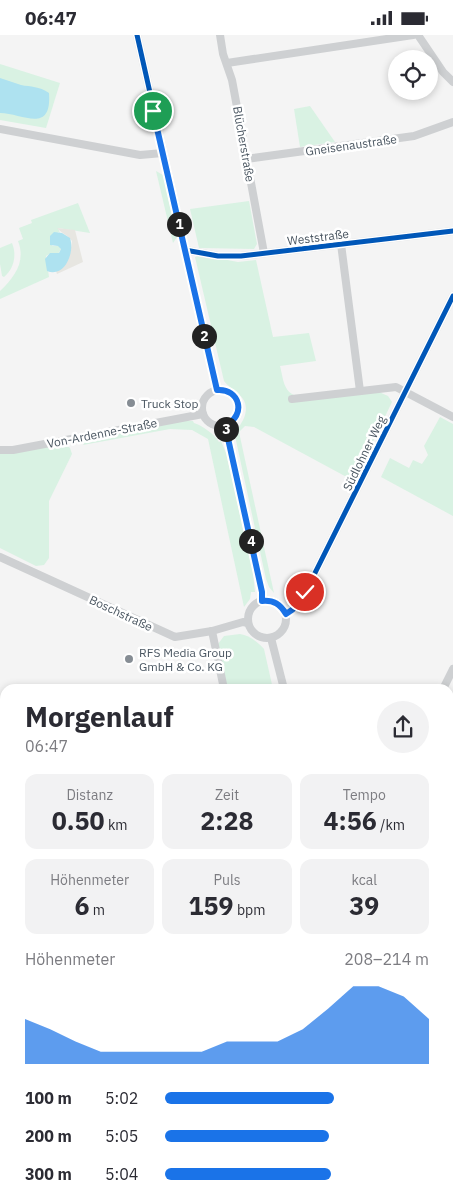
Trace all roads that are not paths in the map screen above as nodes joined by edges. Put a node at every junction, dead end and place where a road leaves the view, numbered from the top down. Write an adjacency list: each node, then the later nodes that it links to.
1 (137, 35): 9 (street)
2 (220, 35): 5 (street, Blücherstraße)
3 (413, 35): 5 (street)
4 (418, 35): 6 (street)
5 (227, 63): 10 (street, Blücherstraße)
6 (453, 82)
7 (453, 122): 10 (street, Gneisenaustraße)
8 (0, 129): 9 (street)
9 (163, 153): 13 (street)
10 (246, 159): 14 (street, Blücherstraße)
11 (453, 231): 12 (street, Weststraße)
12 (341, 244): 14 (street, Weststraße); 17 (street)
13 (185, 250): 14 (street, Weststraße); 16 (street)
14 (264, 253)
15 (453, 296): 18 (street, Südlohner Weg)
16 (217, 390): 20 (street); 22 (street)
17 (360, 391): 18 (street); 19 (street)
18 (406, 391): 21 (street); 26 (street, Südlohner Weg)
19 (292, 399)
20 (203, 414): 22 (street); 23 (street, Von-Ardenne-Straße)
21 (453, 417)
22 (225, 425): 25 (street)
23 (0, 450)
24 (0, 557): 28 (street, Boschstraße)
25 (262, 601): 26 (street); 27 (street)
26 (286, 614): 29 (street)
27 (248, 623): 28 (street, Boschstraße); 29 (street)
28 (212, 631): 31 (street)
29 (271, 638): 32 (street)
30 (453, 669): 33 (street)
31 (223, 684)
32 (283, 684)
33 (446, 684)

